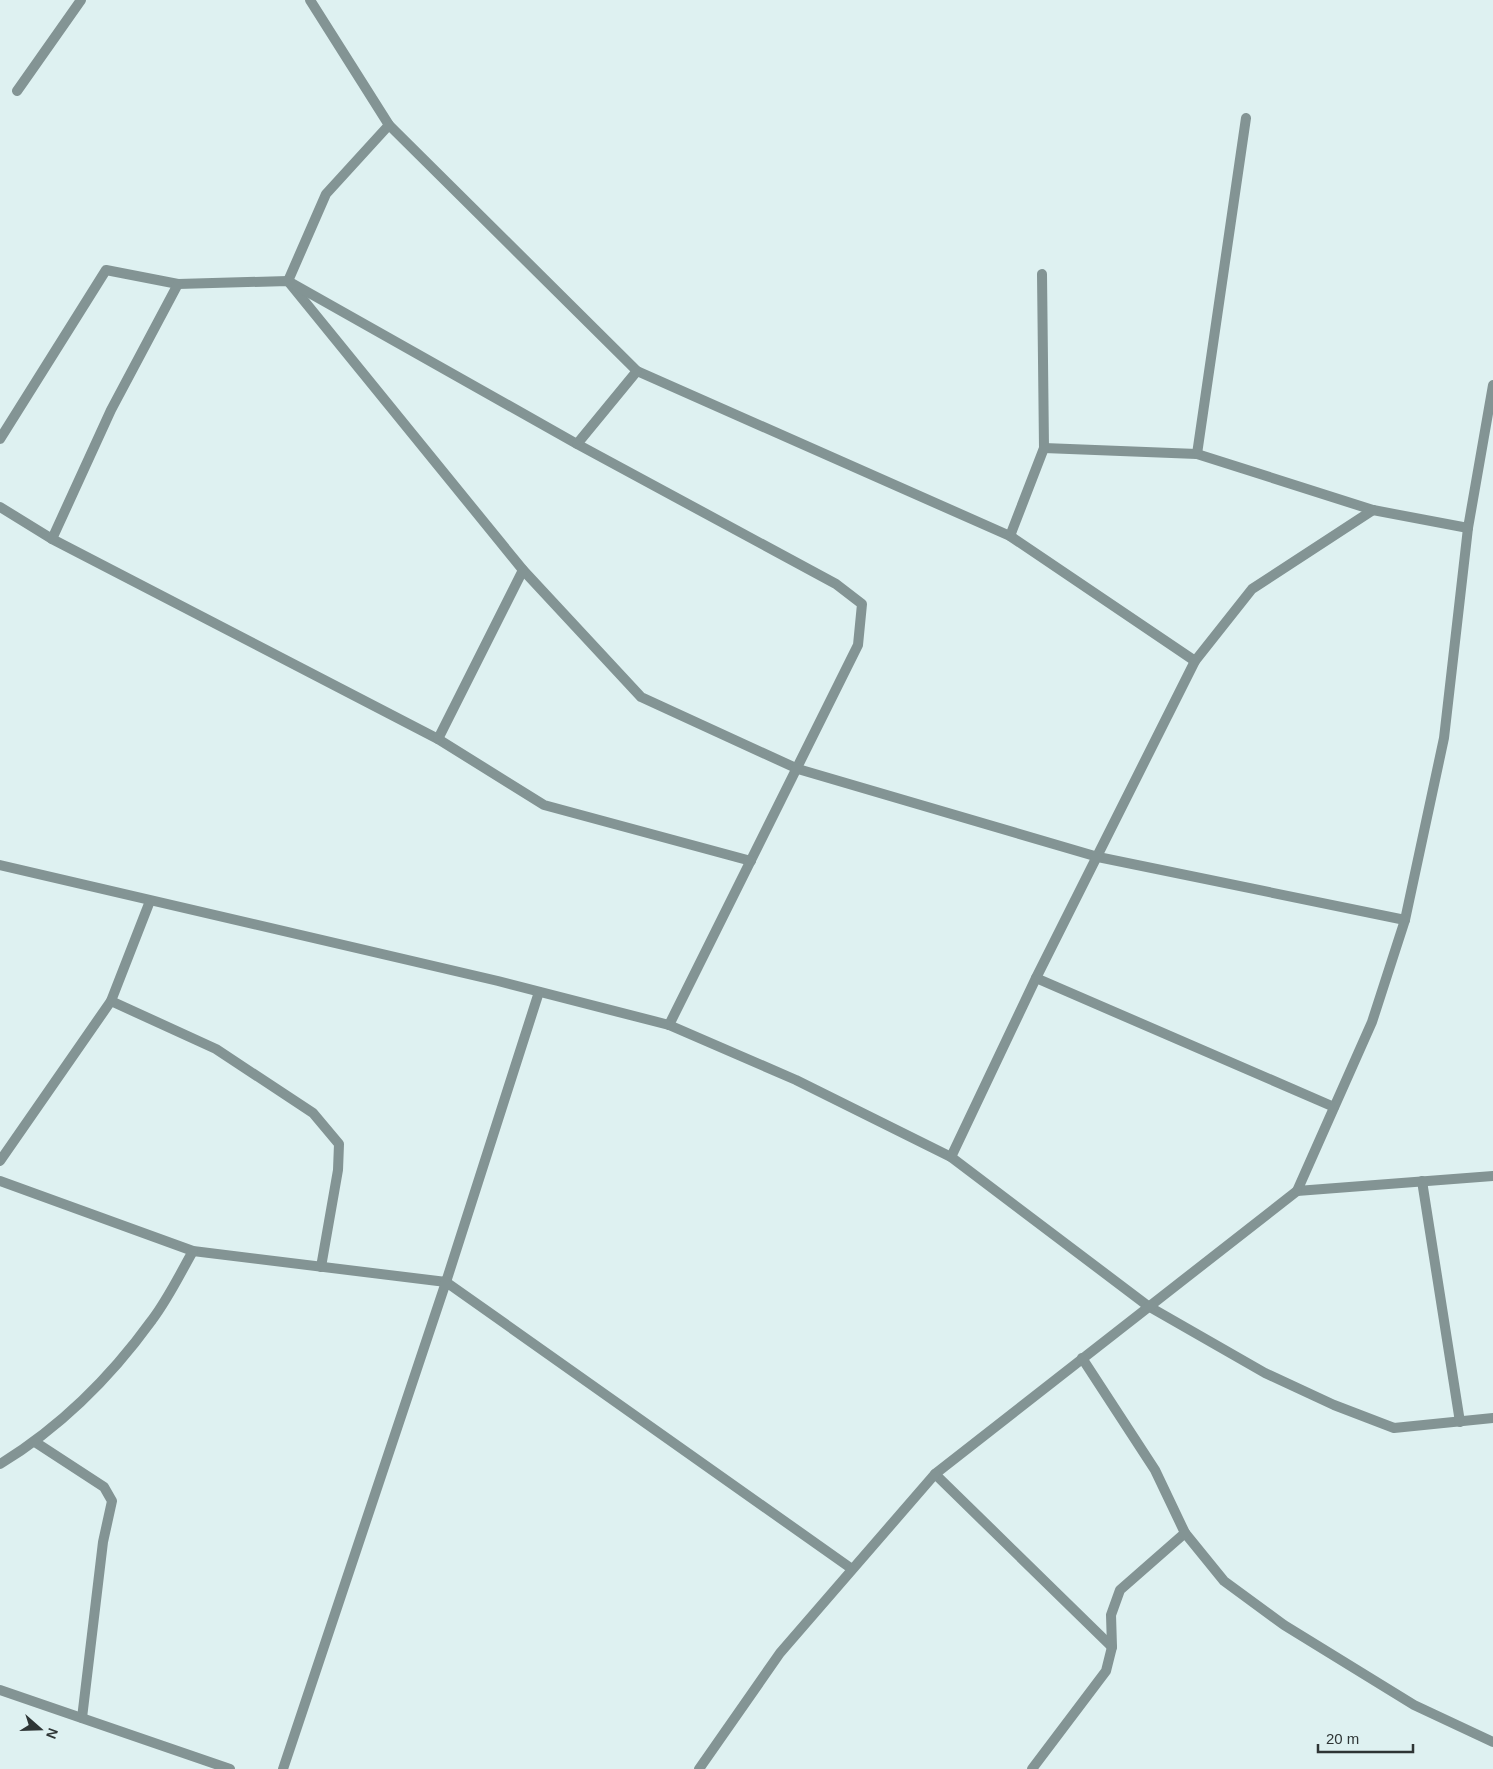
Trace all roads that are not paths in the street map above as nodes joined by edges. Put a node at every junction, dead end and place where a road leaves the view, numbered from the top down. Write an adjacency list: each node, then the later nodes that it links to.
1 (81, 0): 3 (street)
2 (310, 0): 5 (street)
3 (17, 91)
4 (1246, 118): 14 (street)
5 (389, 125): 7 (street); 9 (street)
6 (1042, 274): 13 (street)
7 (288, 281): 8 (street); 12 (street); 20 (street)
8 (178, 284): 11 (street); 19 (street)
9 (637, 370): 12 (street); 18 (street)
10 (1493, 385): 17 (street)
11 (0, 439)
12 (577, 444): 23 (street)
13 (1044, 448): 14 (street); 18 (street)
14 (1197, 454): 16 (street)
15 (0, 507): 19 (street)
16 (1373, 510): 17 (street); 21 (street)
17 (1468, 528): 28 (street)
18 (1010, 536): 21 (street)
19 (52, 539): 22 (street)
20 (523, 570): 22 (street); 23 (street)
21 (1195, 662): 24 (street)
22 (438, 739): 25 (street)
23 (798, 769): 24 (street); 25 (street)
24 (1098, 857): 28 (street); 29 (street)
25 (751, 861): 32 (street)
26 (0, 864): 27 (street)
27 (150, 901): 30 (street); 31 (street)
28 (1405, 920): 33 (street)
29 (1036, 978): 33 (street); 34 (street)
30 (539, 992): 32 (street); 42 (street)
31 (111, 1001): 35 (street); 41 (street)
32 (669, 1025): 34 (street)
33 (1334, 1107): 39 (street)
34 (951, 1157): 43 (street)
35 (0, 1161)
36 (1493, 1176): 38 (street)
37 (0, 1181): 40 (street)
38 (1422, 1181): 39 (street); 46 (street)
39 (1297, 1191): 43 (street)
40 (193, 1251): 41 (street); 47 (street)
41 (321, 1267): 42 (street)
42 (446, 1282): 51 (street); 57 (street)
43 (1148, 1306): 44 (street); 46 (street)
44 (1082, 1358): 49 (street); 50 (street)
45 (1493, 1418): 46 (street)
46 (1460, 1422)
47 (35, 1442): 48 (street); 54 (street)
48 (0, 1464)
49 (935, 1474): 51 (street); 52 (street)
50 (1186, 1533): 52 (street); 55 (street)
51 (852, 1569): 58 (street)
52 (1112, 1647): 59 (street)
53 (0, 1690): 54 (street)
54 (82, 1718): 56 (street)
55 (1493, 1742)
56 (230, 1769)
57 (284, 1769)
58 (699, 1769)
59 (1032, 1769)

